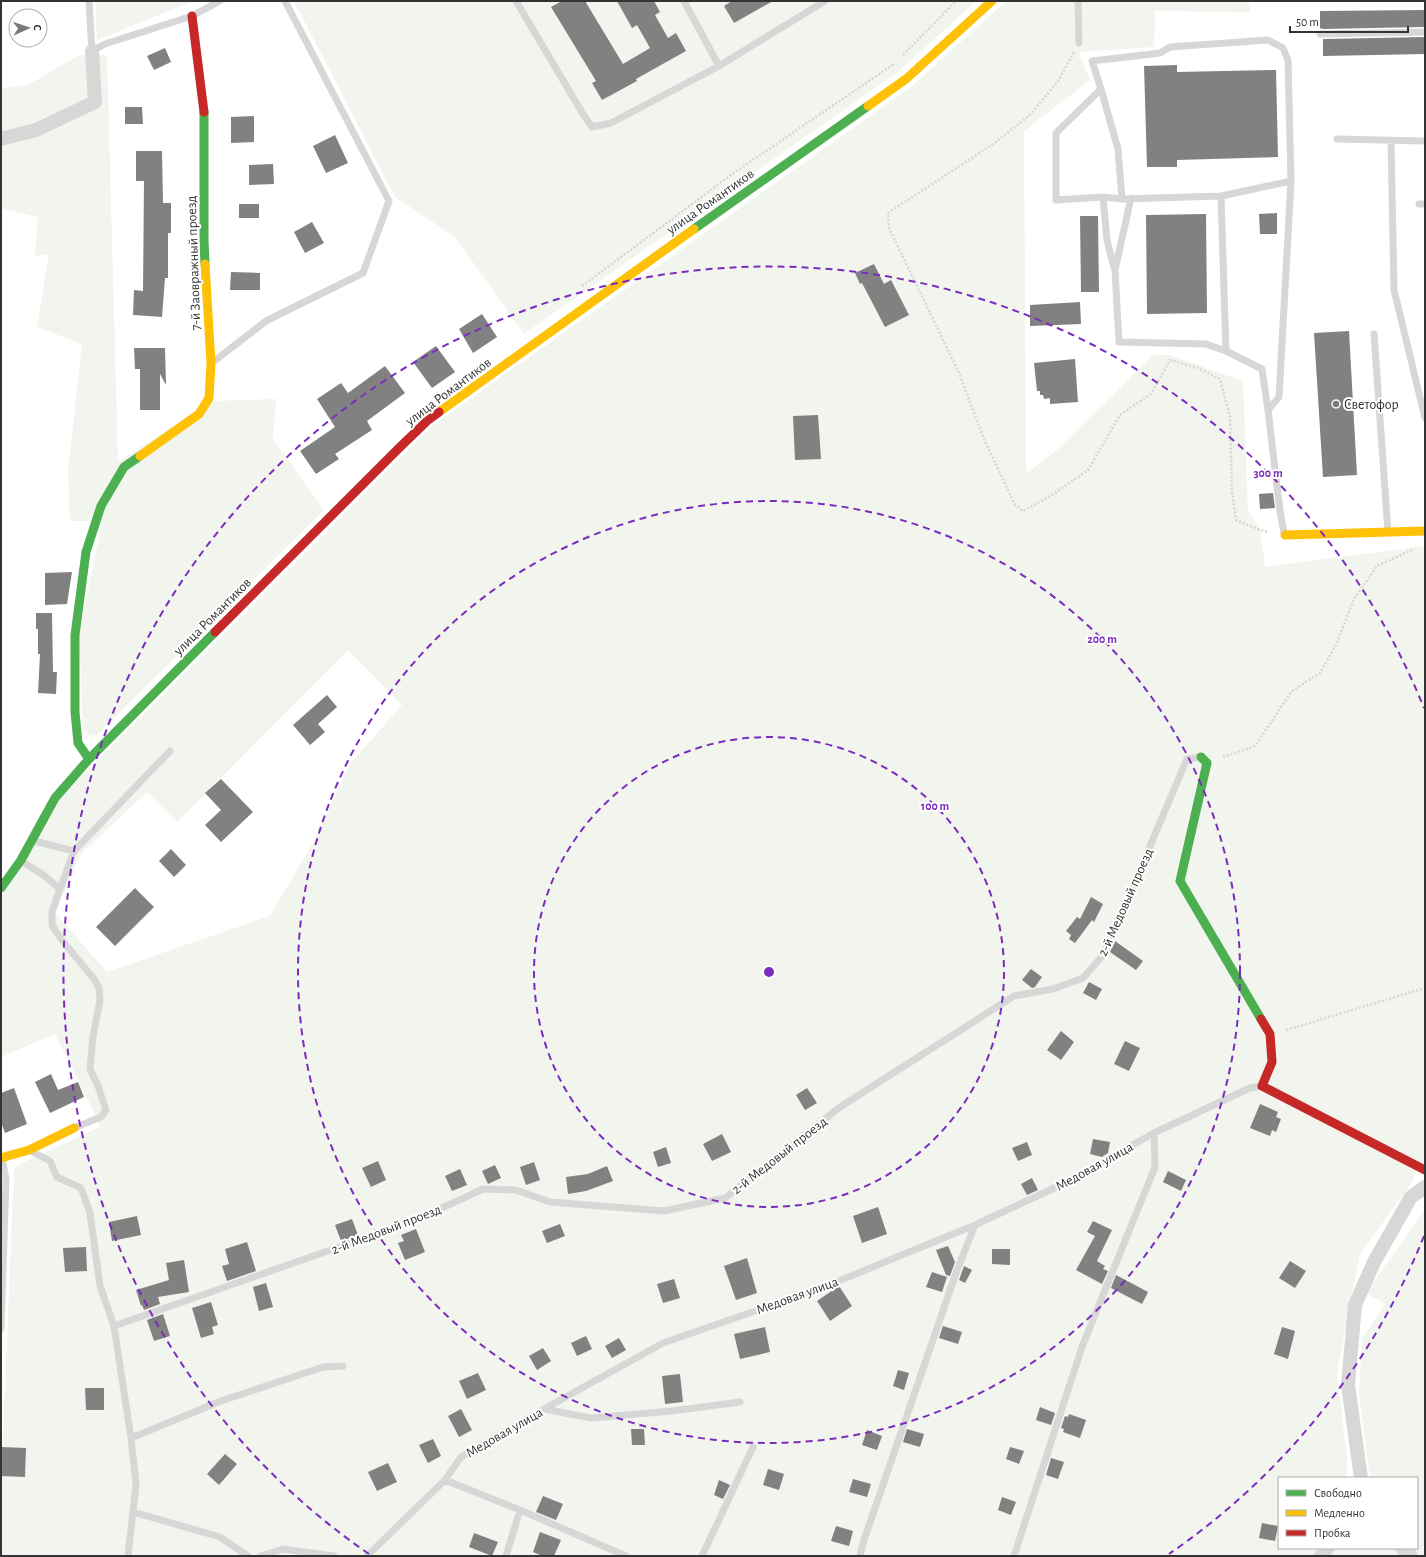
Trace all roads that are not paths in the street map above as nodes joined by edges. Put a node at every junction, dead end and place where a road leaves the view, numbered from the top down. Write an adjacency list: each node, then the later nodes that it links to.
1 (89, 1): 13 (lane)
2 (220, 1): 9 (lane)
3 (285, 1): 28 (lane)
4 (516, 1): 14 (lane)
5 (684, 1): 14 (lane)
6 (826, 1): 14 (lane)
7 (992, 1): 35 (street, улица Романтиков)
8 (1078, 1): 12 (lane)
9 (192, 16): 13 (lane); 28 (street, 7-й Заовражный проезд)
10 (1425, 32): 11 (lane)
11 (1320, 34)
12 (1078, 43)
13 (92, 51): 16 (street)
14 (719, 66)
15 (1101, 89): 20 (lane); 22 (lane); 24 (lane)
16 (1, 139)
17 (1337, 140): 18 (lane)
18 (1391, 140): 19 (lane); 30 (lane)
19 (1425, 141)
20 (1291, 181): 21 (lane); 29 (lane)
21 (1220, 196): 23 (lane); 27 (lane)
22 (1103, 197): 24 (lane); 25 (lane)
23 (1131, 198): 24 (lane); 25 (lane)
24 (1122, 199)
25 (1115, 270): 27 (lane)
26 (1374, 334): 32 (lane)
27 (1226, 351): 29 (lane)
28 (212, 363): 35 (street, 7-й Заовражный проезд)
29 (1268, 410): 33 (lane)
30 (1425, 418)
31 (1425, 531): 32 (street)
32 (1388, 532): 33 (street)
33 (1285, 535)
34 (170, 751): 38 (lane)
35 (89, 759): 37 (street, улица Романтиков)
36 (1204, 760): 42 (street); 50 (lane, 2-й Медовый проезд)
37 (32, 840): 38 (lane); 39 (street, улица Романтиков)
38 (74, 851): 41 (lane)
39 (21, 860): 40 (street, улица Романтиков); 41 (lane)
40 (1, 888)
41 (60, 889): 43 (lane)
42 (1262, 1086): 44 (lane, Медовая улица); 47 (street)
43 (74, 1128): 45 (street)
44 (1154, 1133): 49 (lane, Медовая улица); 71 (lane)
45 (29, 1150): 46 (street); 50 (lane)
46 (2, 1158): 51 (lane)
47 (1425, 1170)
48 (1425, 1187): 57 (street)
49 (975, 1225): 54 (lane, Медовая улица); 70 (lane)
50 (114, 1326): 55 (lane)
51 (1, 1328)
52 (343, 1366): 55 (lane)
53 (740, 1402): 54 (lane)
54 (544, 1408): 58 (lane, Медовая улица)
55 (131, 1438): 60 (lane)
56 (753, 1447): 69 (lane)
57 (1361, 1477)
58 (445, 1480): 59 (lane); 66 (lane, Медовая улица)
59 (520, 1510): 67 (lane); 68 (lane)
60 (133, 1512): 62 (lane); 63 (lane)
61 (1403, 1549): 72 (street)
62 (128, 1556)
63 (248, 1556)
64 (261, 1556): 65 (lane)
65 (334, 1556)
66 (367, 1556)
67 (506, 1556)
68 (623, 1556)
69 (702, 1556)
70 (860, 1556)
71 (1014, 1556)
72 (1411, 1556)

